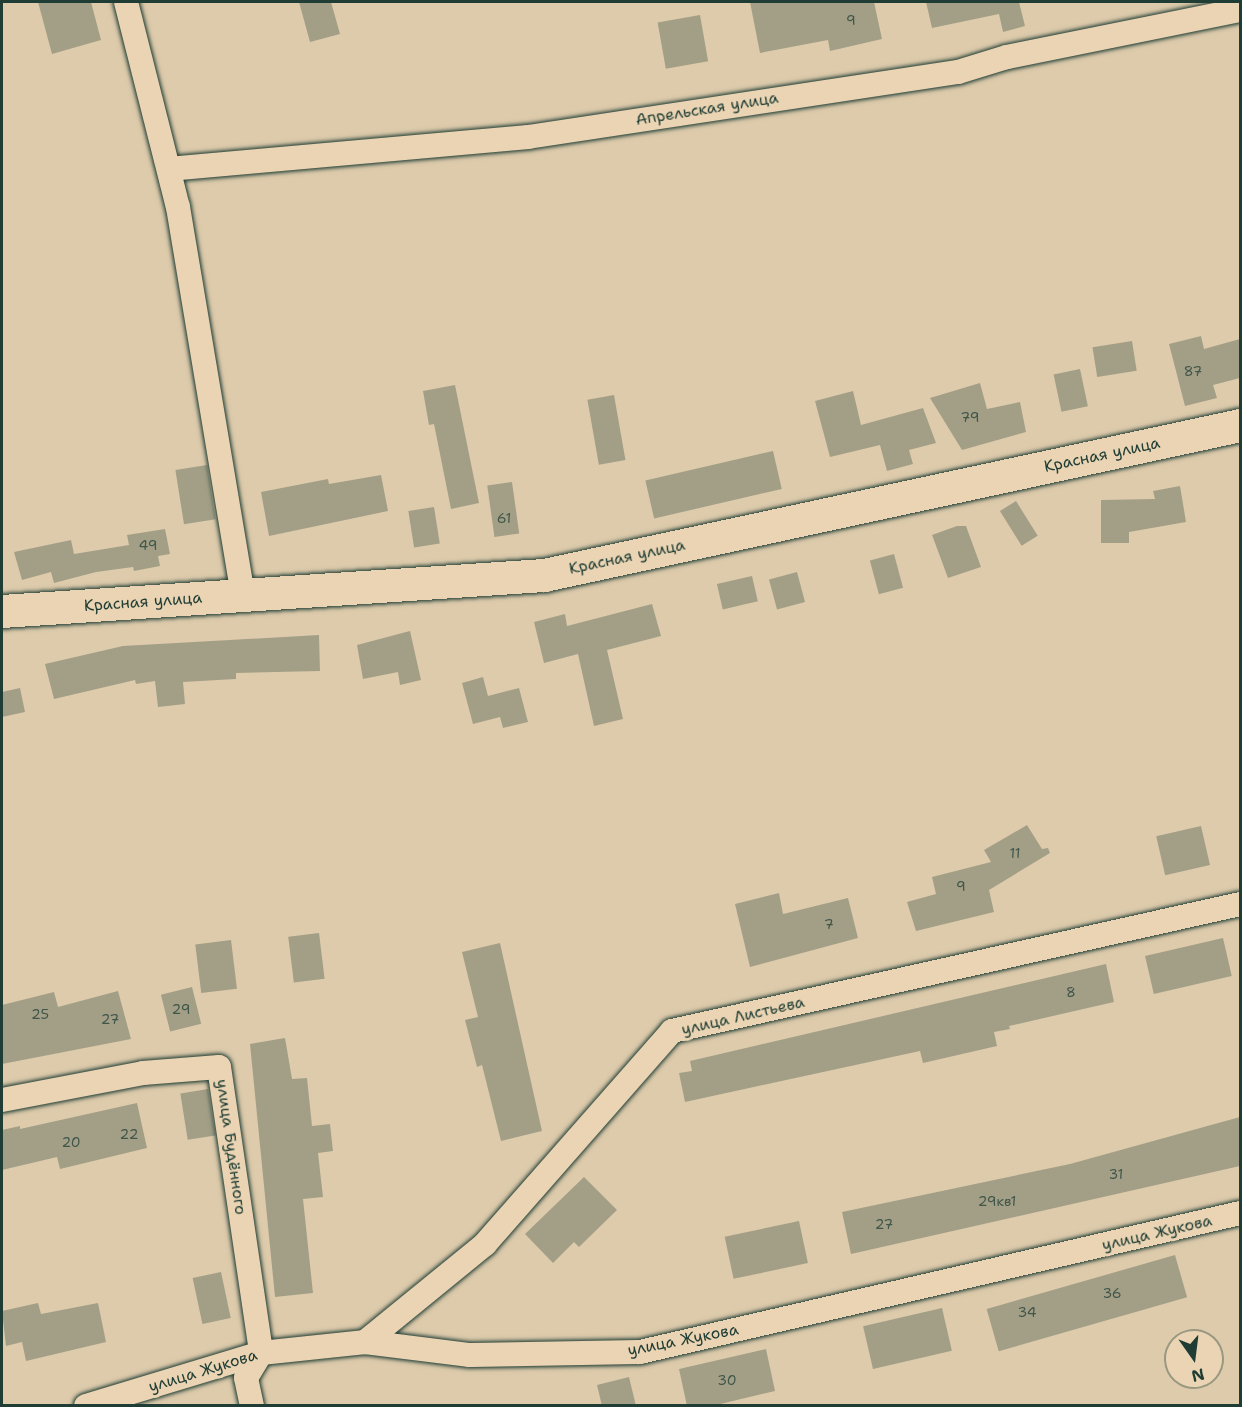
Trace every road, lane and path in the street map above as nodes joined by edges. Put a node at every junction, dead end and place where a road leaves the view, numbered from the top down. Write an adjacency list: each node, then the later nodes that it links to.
1 (126, 2): 3 (street)
2 (1240, 10): 3 (street, Апрельская улица)
3 (169, 169): 5 (street)
4 (1240, 425): 5 (main road, Красная улица)
5 (243, 595): 6 (main road, Красная улица)
6 (2, 611)
7 (1240, 904): 10 (street, улица Листьева)
8 (2, 1100): 11 (street, улица Будённого)
9 (1240, 1213): 10 (street, улица Жукова)
10 (365, 1342): 11 (street, улица Жукова)
11 (261, 1353): 12 (street, улица Жукова); 13 (street)
12 (87, 1406)
13 (252, 1406)

